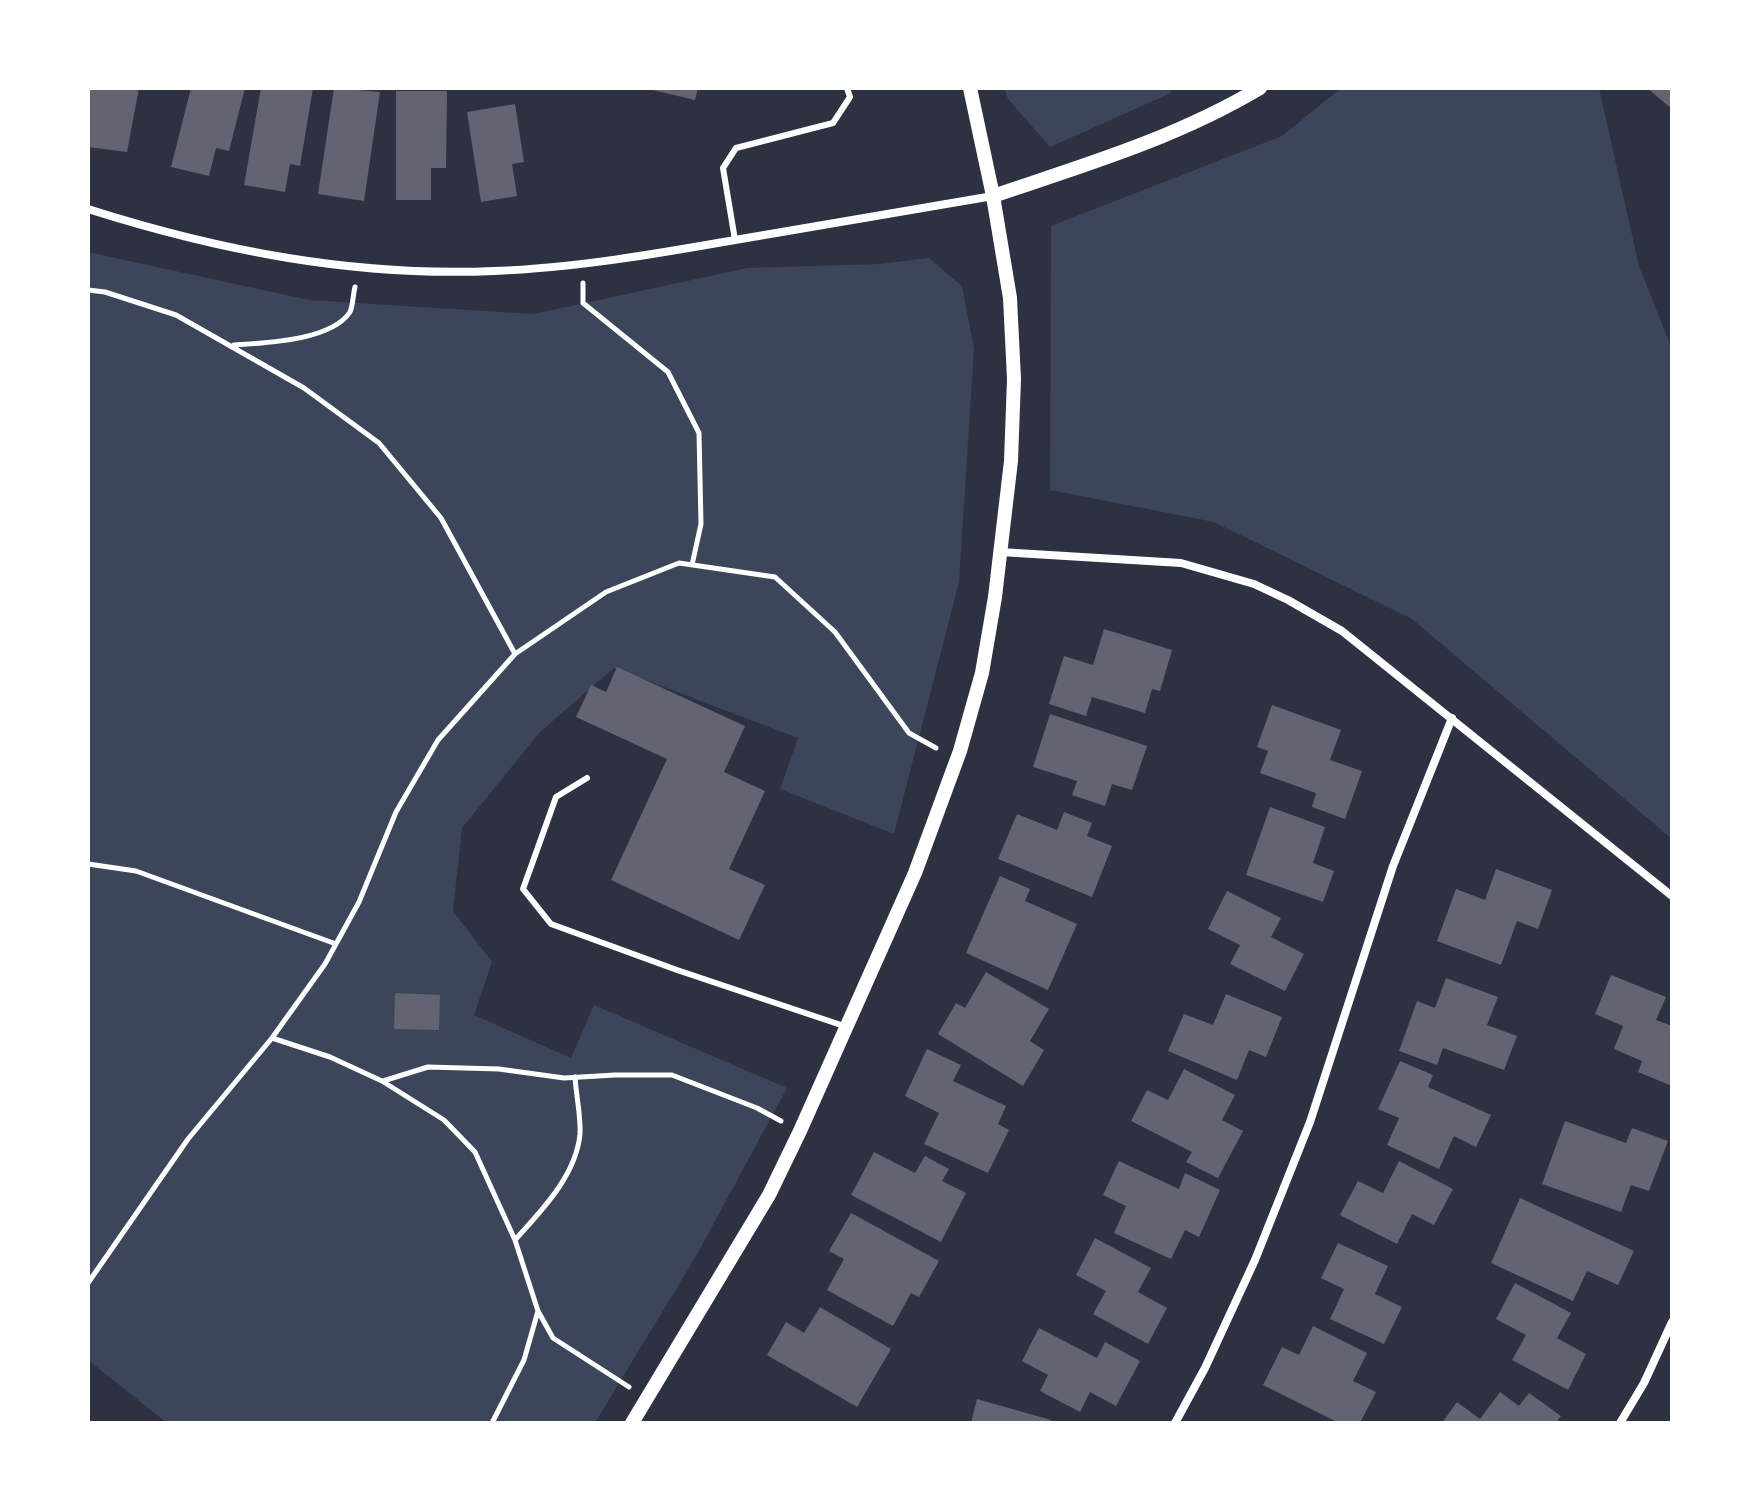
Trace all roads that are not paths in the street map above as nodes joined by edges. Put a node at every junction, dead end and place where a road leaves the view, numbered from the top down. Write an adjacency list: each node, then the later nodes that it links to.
1 (847, 88): 6 (lane)
2 (970, 88): 4 (street)
3 (1260, 88): 4 (street)
4 (993, 196): 6 (street); 7 (street)
5 (88, 209): 6 (street)
6 (735, 240)
7 (1000, 552): 8 (street); 11 (street)
8 (1452, 718): 10 (street); 14 (street)
9 (587, 778): 11 (lane)
10 (1672, 896)
11 (847, 1027): 13 (street)
12 (1672, 1322): 15 (street)
13 (632, 1423)
14 (1175, 1423)
15 (1620, 1423)

